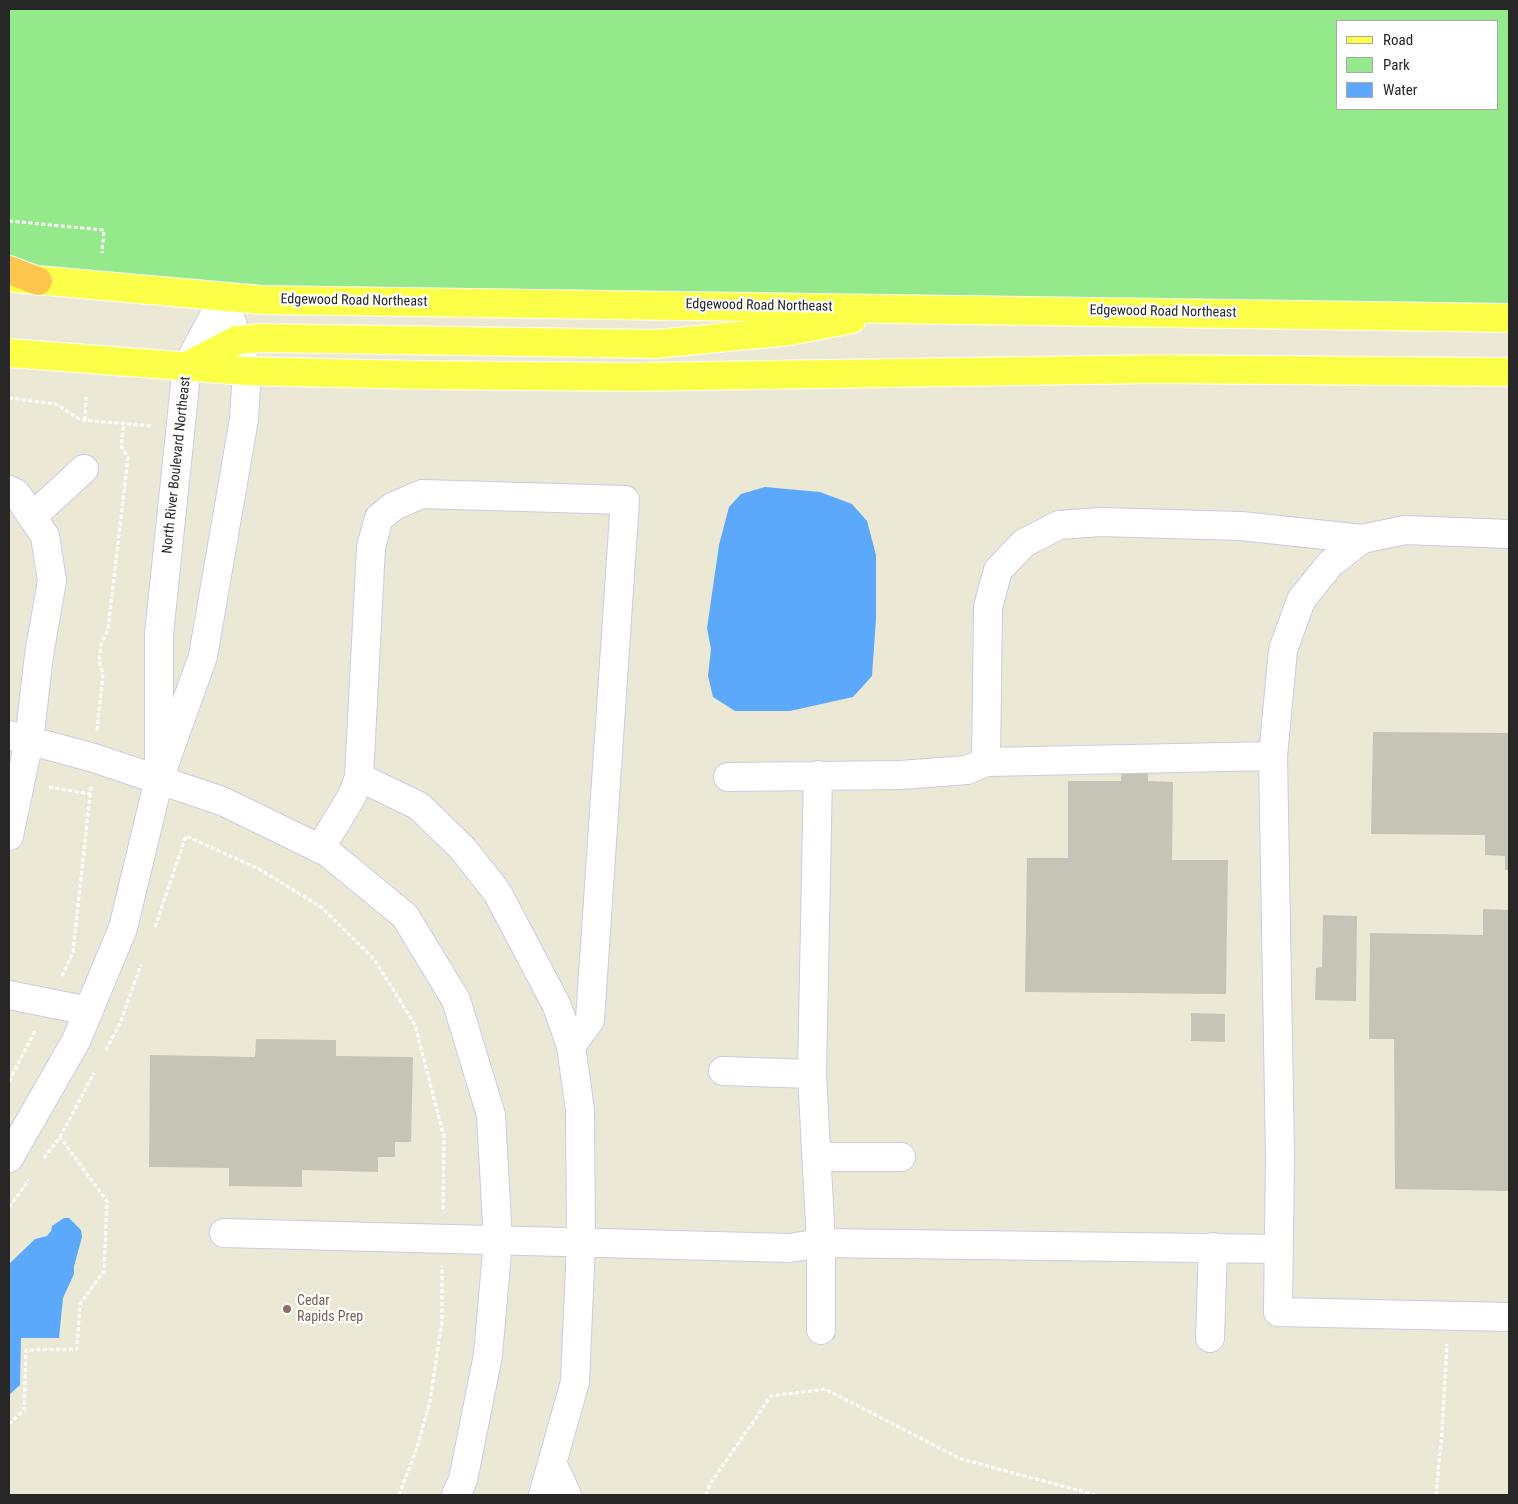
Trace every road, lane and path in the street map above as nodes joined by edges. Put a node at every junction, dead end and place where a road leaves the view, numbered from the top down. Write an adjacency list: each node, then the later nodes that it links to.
1 (9, 221): 2 (path)
2 (102, 253)
3 (9, 270): 5 (highway)
4 (9, 277): 5 (main road, Edgewood Road Northeast)
5 (38, 281): 6 (main road, Edgewood Road Northeast)
6 (224, 297): 7 (main road, Edgewood Road Northeast); 9 (street, North River Boulevard Northeast); 11 (street, North River Boulevard Northeast)
7 (915, 308): 8 (main road, Edgewood Road Northeast); 9 (main road)
8 (1509, 318)
9 (237, 340): 11 (main road); 12 (street, North River Boulevard Northeast)
10 (9, 353): 11 (main road)
11 (187, 366): 12 (main road); 17 (street, North River Boulevard Northeast)
12 (247, 371): 13 (main road); 29 (street, North River Boulevard Northeast)
13 (1509, 372)
14 (86, 397): 16 (path)
15 (9, 398): 16 (path)
16 (85, 420): 17 (path)
17 (182, 428): 29 (street, North River Boulevard Northeast)
18 (84, 469): 20 (street)
19 (9, 490): 20 (street)
20 (32, 517): 23 (street)
21 (1509, 534): 22 (street)
22 (1362, 539): 24 (street); 25 (street)
23 (19, 738): 29 (street); 30 (street)
24 (1273, 756): 25 (street); 54 (street)
25 (986, 762): 26 (street)
26 (818, 775): 28 (street); 40 (street)
27 (358, 777): 31 (street); 36 (street); 36 (street)
28 (728, 777)
29 (159, 779): 31 (street); 35 (street, North River Boulevard Northeast)
30 (9, 836)
31 (320, 849): 50 (street)
32 (154, 930): 49 (path)
33 (144, 958): 37 (path)
34 (9, 996): 35 (street)
35 (89, 1011): 44 (street, North River Boulevard Northeast)
36 (571, 1046): 51 (street)
37 (102, 1058)
38 (97, 1067): 41 (path)
39 (723, 1071): 40 (street)
40 (812, 1074): 42 (street)
41 (60, 1137): 45 (path); 59 (path)
42 (817, 1157): 43 (street); 52 (street)
43 (901, 1157)
44 (9, 1158)
45 (43, 1160)
46 (32, 1176): 47 (path)
47 (9, 1207)
48 (224, 1233): 49 (street)
49 (443, 1239): 50 (street); 61 (path)
50 (498, 1241): 51 (street); 62 (street)
51 (581, 1243): 52 (street); 60 (street)
52 (821, 1243): 53 (street); 57 (street)
53 (1213, 1247): 54 (street); 58 (street)
54 (1279, 1249): 55 (street)
55 (1449, 1316): 56 (street); 67 (path)
56 (1509, 1317)
57 (821, 1330)
58 (1210, 1338)
59 (9, 1424)
60 (552, 1464): 63 (street); 64 (street)
61 (399, 1495)
62 (456, 1495)
63 (543, 1495)
64 (567, 1495)
65 (706, 1495): 66 (path)
66 (1096, 1495)
67 (1436, 1495)

